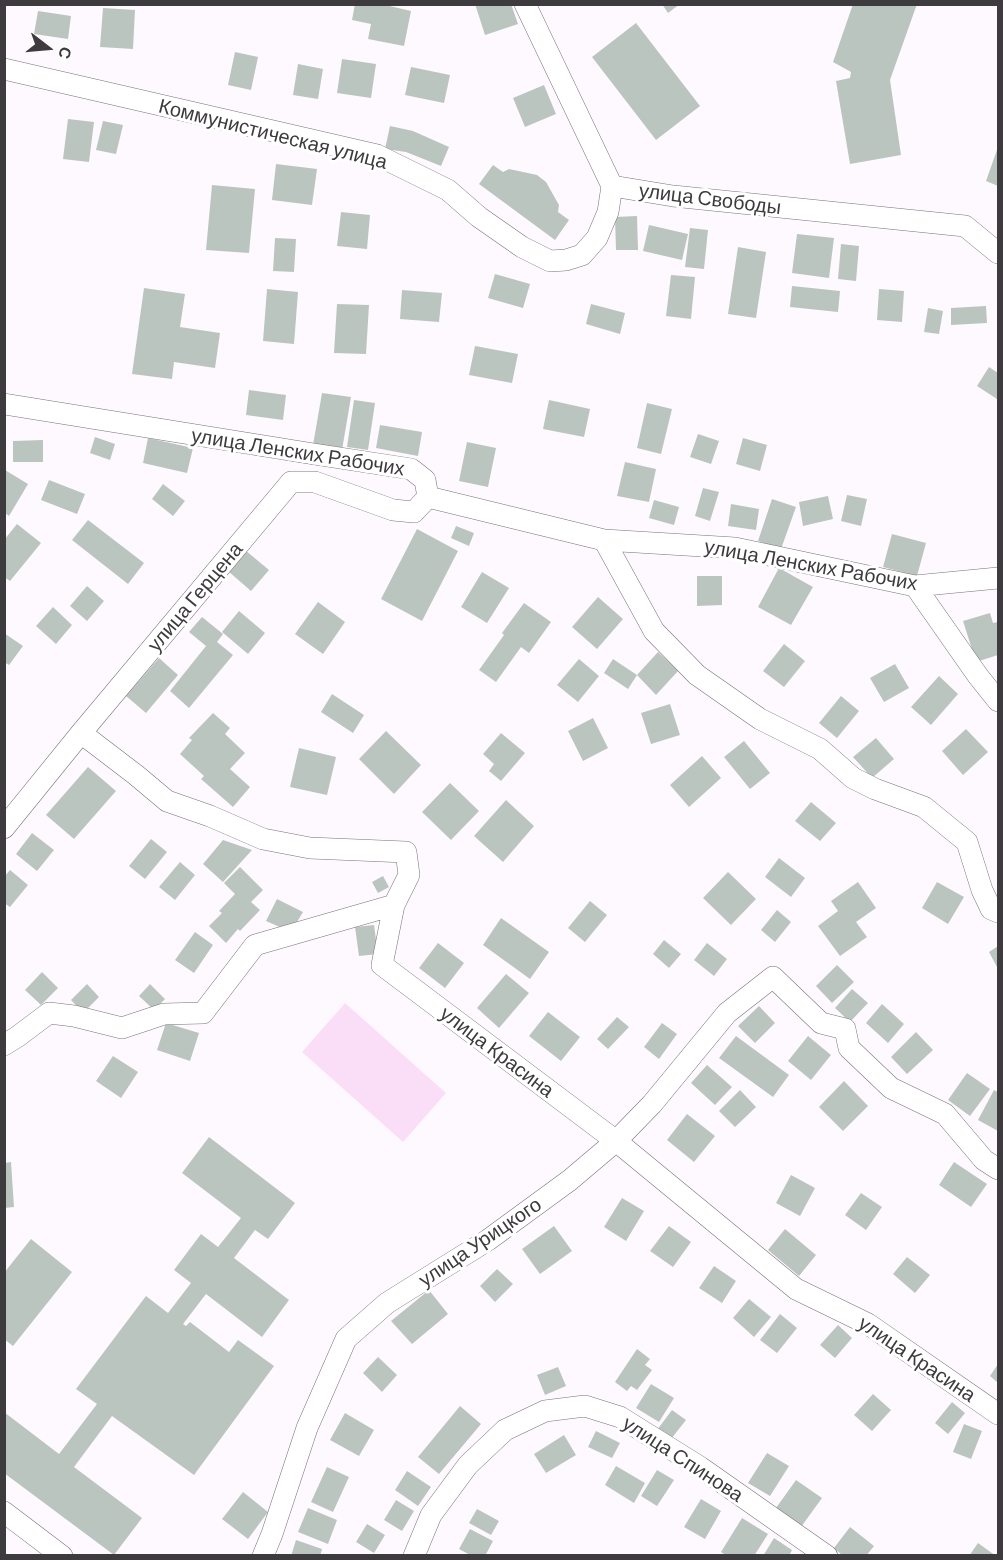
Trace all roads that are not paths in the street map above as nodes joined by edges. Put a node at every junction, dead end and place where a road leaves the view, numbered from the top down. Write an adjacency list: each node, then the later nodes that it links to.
1 (525, 4): 3 (street, улица Свободы)
2 (4, 69): 3 (street, Коммунистическая улица)
3 (612, 186): 4 (street, улица Свободы)
4 (999, 253)
5 (4, 404): 6 (street, улица Ленских Рабочих)
6 (428, 497): 7 (street, улица Ленских Рабочих); 11 (street, улица Герцена)
7 (604, 540): 9 (street, улица Ленских Рабочих); 14 (street)
8 (999, 578): 9 (street, улица Ленских Рабочих)
9 (915, 586): 10 (street)
10 (999, 701)
11 (81, 733): 12 (street, улица Герцена); 13 (street, улица Красина)
12 (4, 828)
13 (394, 905): 15 (street); 16 (street, улица Красина)
14 (999, 912)
15 (4, 1045)
16 (616, 1141): 17 (street, улица Урицкого); 18 (street, улица Красина); 21 (street, улица Урицкого)
17 (999, 1169)
18 (999, 1414)
19 (4, 1512): 20 (street)
20 (62, 1556)
21 (263, 1556)
22 (414, 1556): 23 (street, улица Спинова)
23 (827, 1556)

